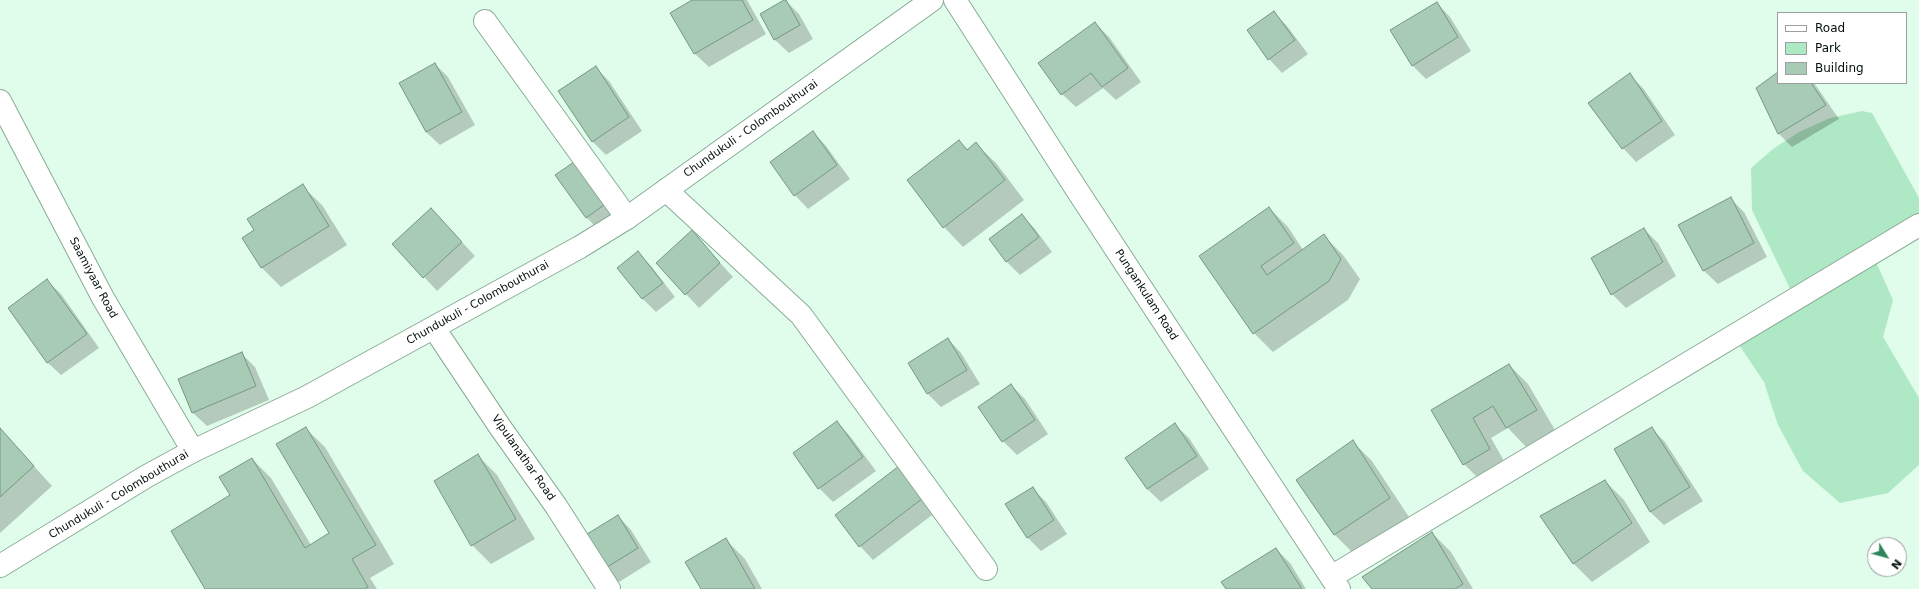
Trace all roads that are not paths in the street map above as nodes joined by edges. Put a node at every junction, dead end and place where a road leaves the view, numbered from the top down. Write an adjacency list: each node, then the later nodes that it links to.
1 (932, 0): 5 (street, Chundukuli - Colombouthurai)
2 (955, 0): 12 (street, Pungankulam Road)
3 (485, 21): 6 (street)
4 (0, 101): 9 (street, Saamiyaar Road)
5 (666, 190): 6 (street, Chundukuli - Colombouthurai); 11 (street)
6 (627, 218): 8 (street, Chundukuli - Colombouthurai)
7 (1919, 225): 12 (street)
8 (434, 328): 9 (street, Chundukuli - Colombouthurai); 13 (street, Vipulanathar Road)
9 (193, 451): 10 (street, Chundukuli - Colombouthurai)
10 (0, 566)
11 (986, 569)
12 (1335, 583)
13 (608, 589)

